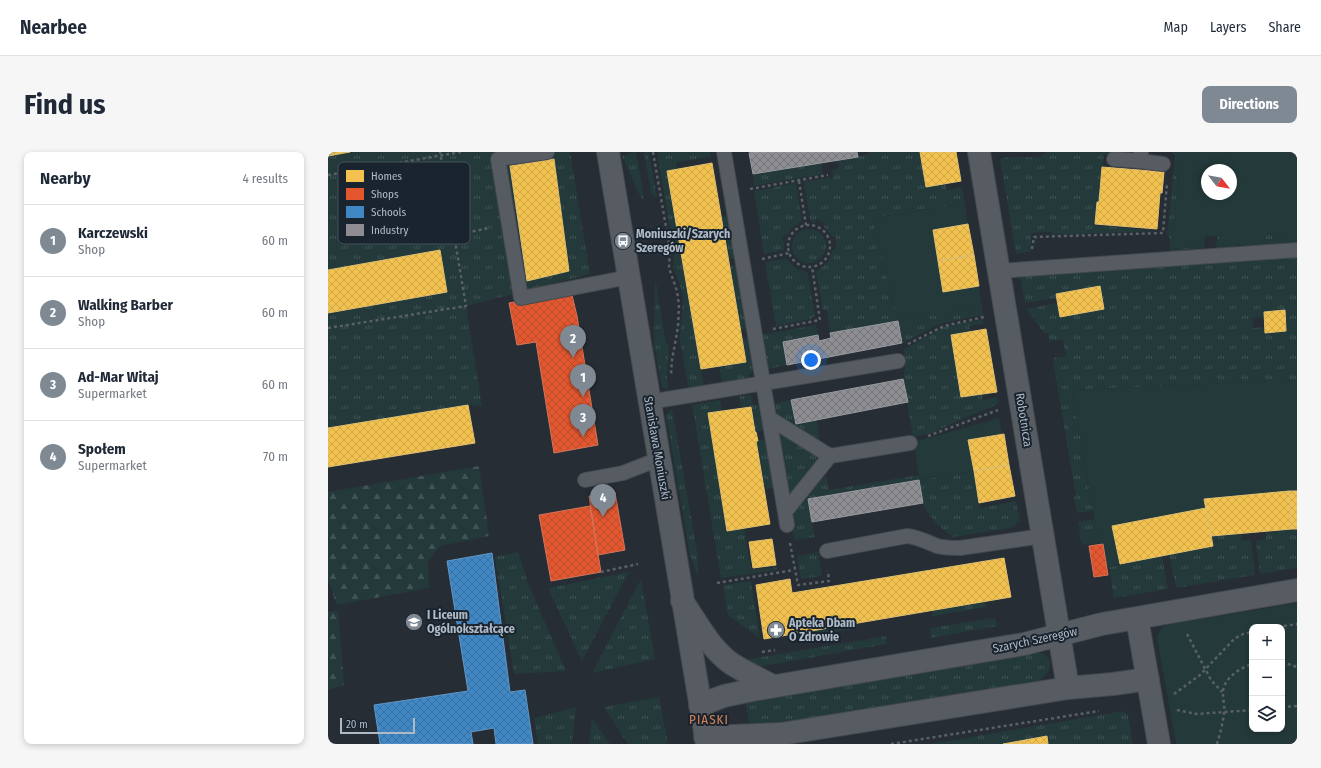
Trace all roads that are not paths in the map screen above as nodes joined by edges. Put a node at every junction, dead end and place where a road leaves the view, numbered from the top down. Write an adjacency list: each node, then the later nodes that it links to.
1 (547, 152): 10 (lane)
2 (608, 152): 10 (street, Stanisława Moniuszki)
3 (724, 152): 12 (lane)
4 (979, 152): 9 (street, Robotnicza)
5 (1140, 156): 6 (lane); 7 (lane)
6 (1114, 159)
7 (1163, 164)
8 (1297, 250): 9 (lane)
9 (999, 271): 19 (street, Robotnicza)
10 (629, 277): 13 (street, Stanisława Moniuszki)
11 (898, 361): 12 (lane)
12 (763, 382): 13 (lane); 14 (lane)
13 (649, 402): 17 (street, Stanisława Moniuszki)
14 (769, 418): 16 (lane); 16 (lane)
15 (910, 443): 16 (lane)
16 (830, 456)
17 (659, 459): 18 (lane); 22 (street, Stanisława Moniuszki)
18 (585, 480)
19 (1043, 536): 20 (lane); 24 (street, Robotnicza)
20 (827, 551)
21 (1297, 590): 23 (street, Szarych Szeregów)
22 (682, 601): 26 (street); 28 (street, Stanisława Moniuszki)
23 (1137, 618): 24 (street, Szarych Szeregów); 25 (street)
24 (1059, 635): 26 (street, Szarych Szeregów); 27 (street, Robotnicza)
25 (1148, 679): 27 (street); 31 (street)
26 (773, 686): 28 (street, Szarych Szeregów)
27 (1068, 688): 29 (street)
28 (700, 704): 30 (street, Stanisława Moniuszki)
29 (775, 739): 30 (street)
30 (706, 740)
31 (1159, 744)

